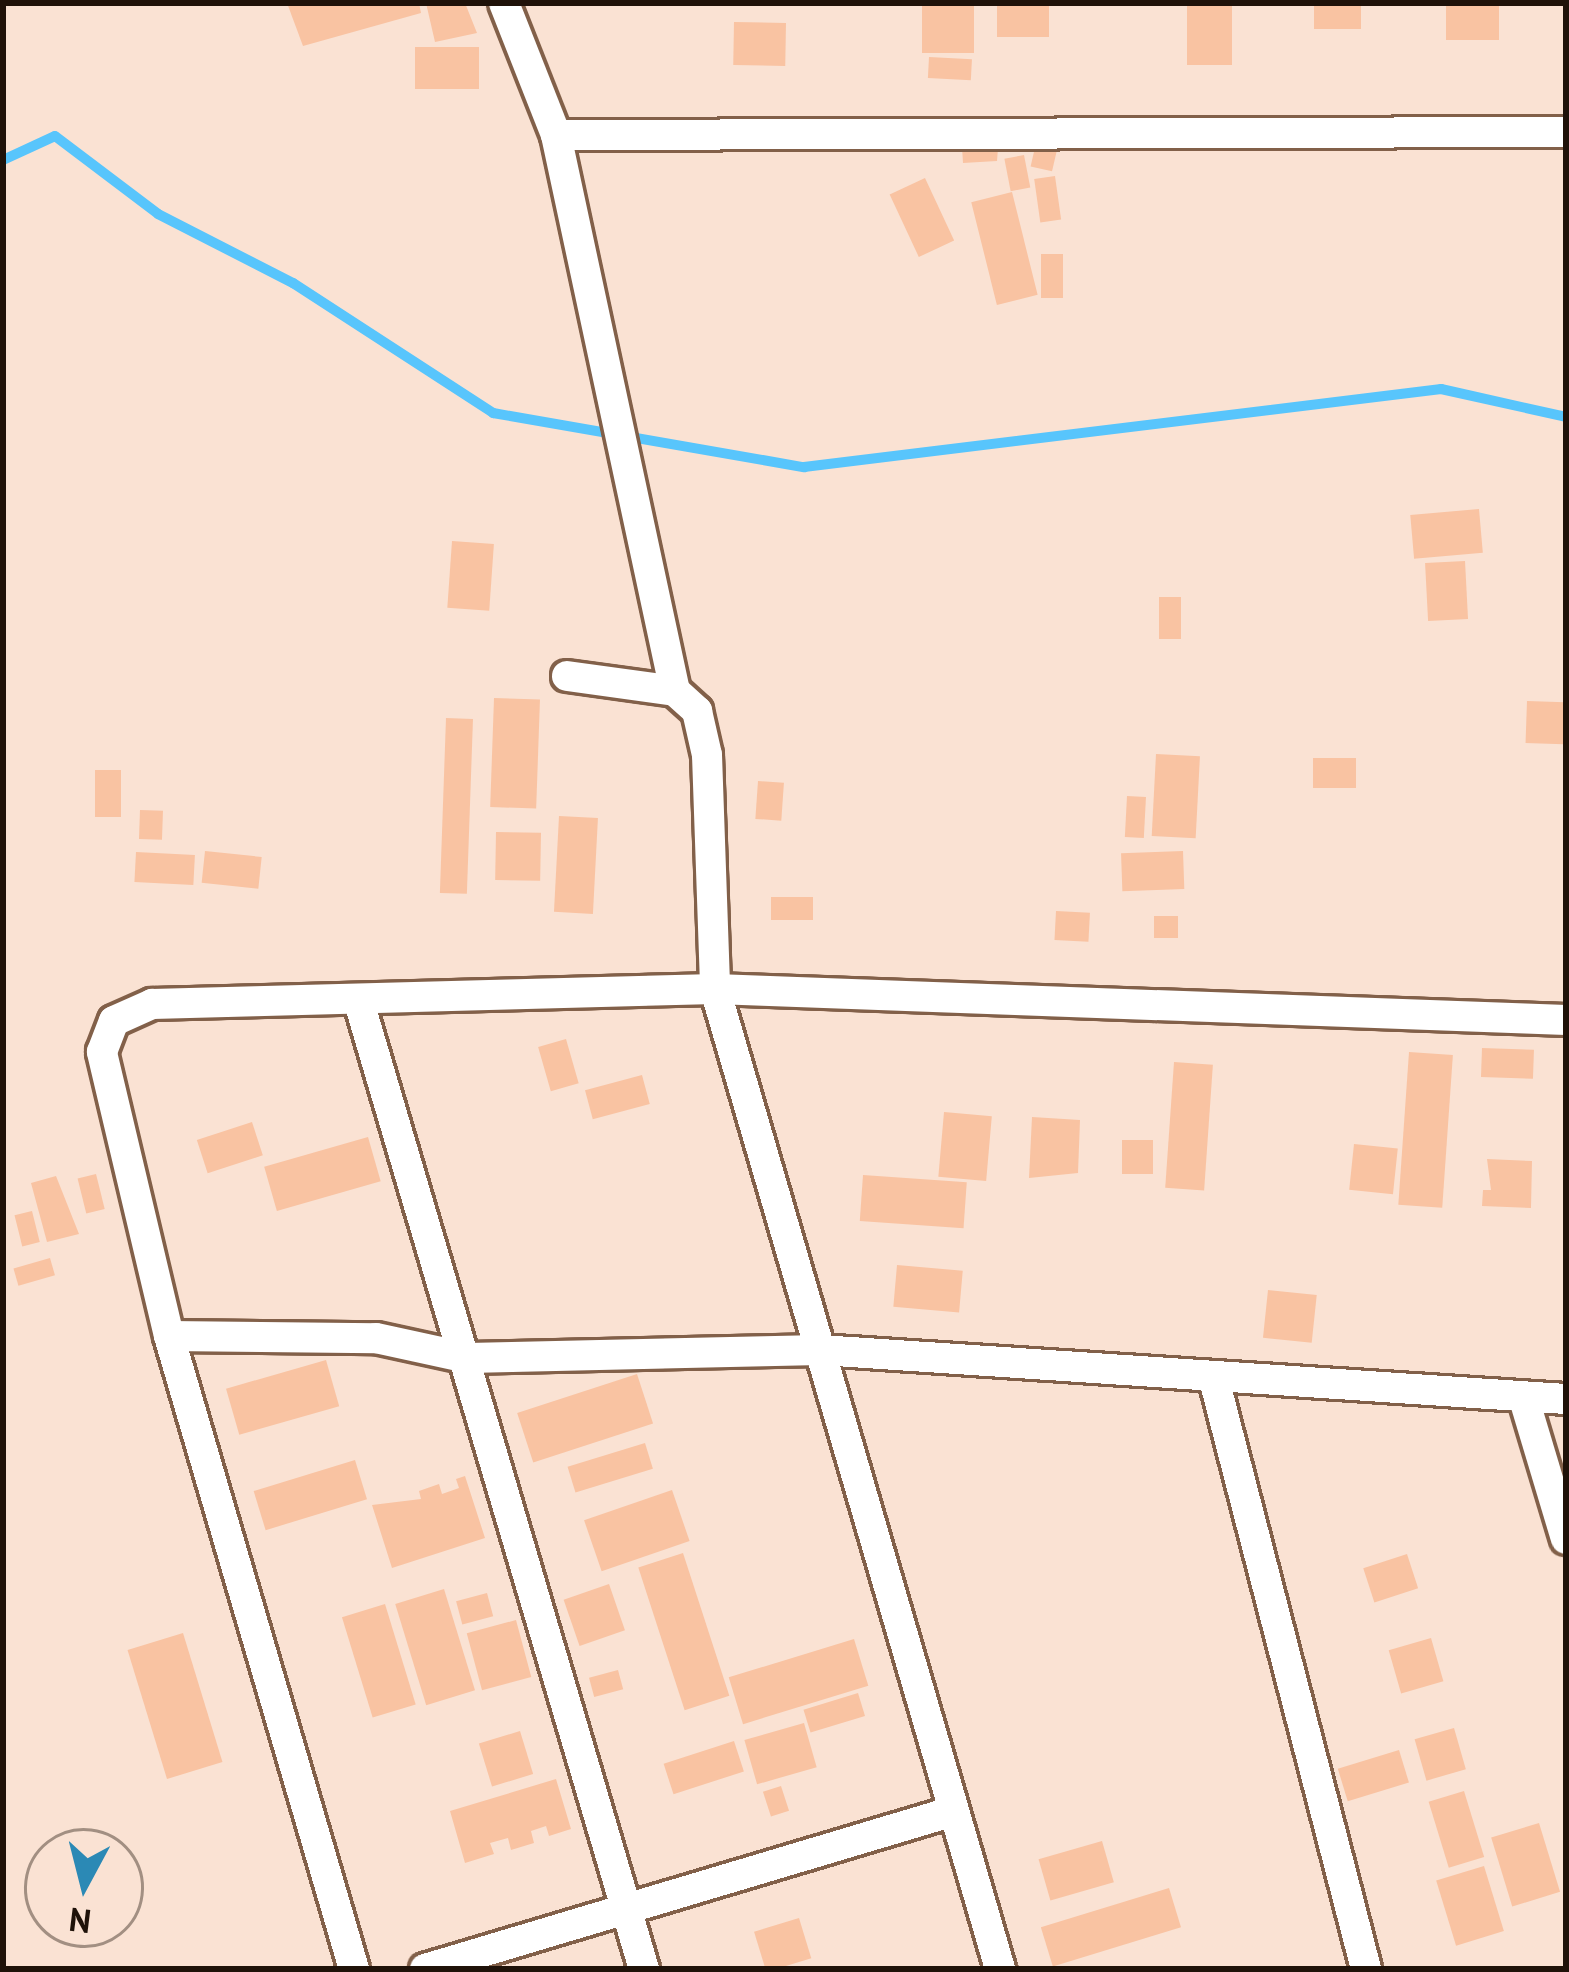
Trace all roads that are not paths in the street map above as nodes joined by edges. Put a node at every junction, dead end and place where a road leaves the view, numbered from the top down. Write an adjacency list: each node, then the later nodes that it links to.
1 (504, 3): 3 (street)
2 (1566, 132): 3 (street)
3 (556, 135): 5 (street)
4 (567, 676): 5 (street)
5 (675, 691): 6 (street)
6 (715, 989): 7 (street); 8 (street); 10 (street)
7 (359, 1002): 9 (street); 11 (street)
8 (1566, 1020)
9 (169, 1336): 11 (street); 18 (street)
10 (820, 1351): 11 (street); 12 (street); 16 (street)
11 (468, 1358): 17 (street)
12 (1214, 1379): 13 (street); 22 (street)
13 (1524, 1399): 14 (street); 15 (street)
14 (1566, 1399)
15 (1566, 1539)
16 (955, 1811): 17 (street); 21 (street)
17 (626, 1903): 19 (street); 20 (street)
18 (354, 1969)
19 (425, 1969)
20 (644, 1969)
21 (1000, 1969)
22 (1366, 1969)

